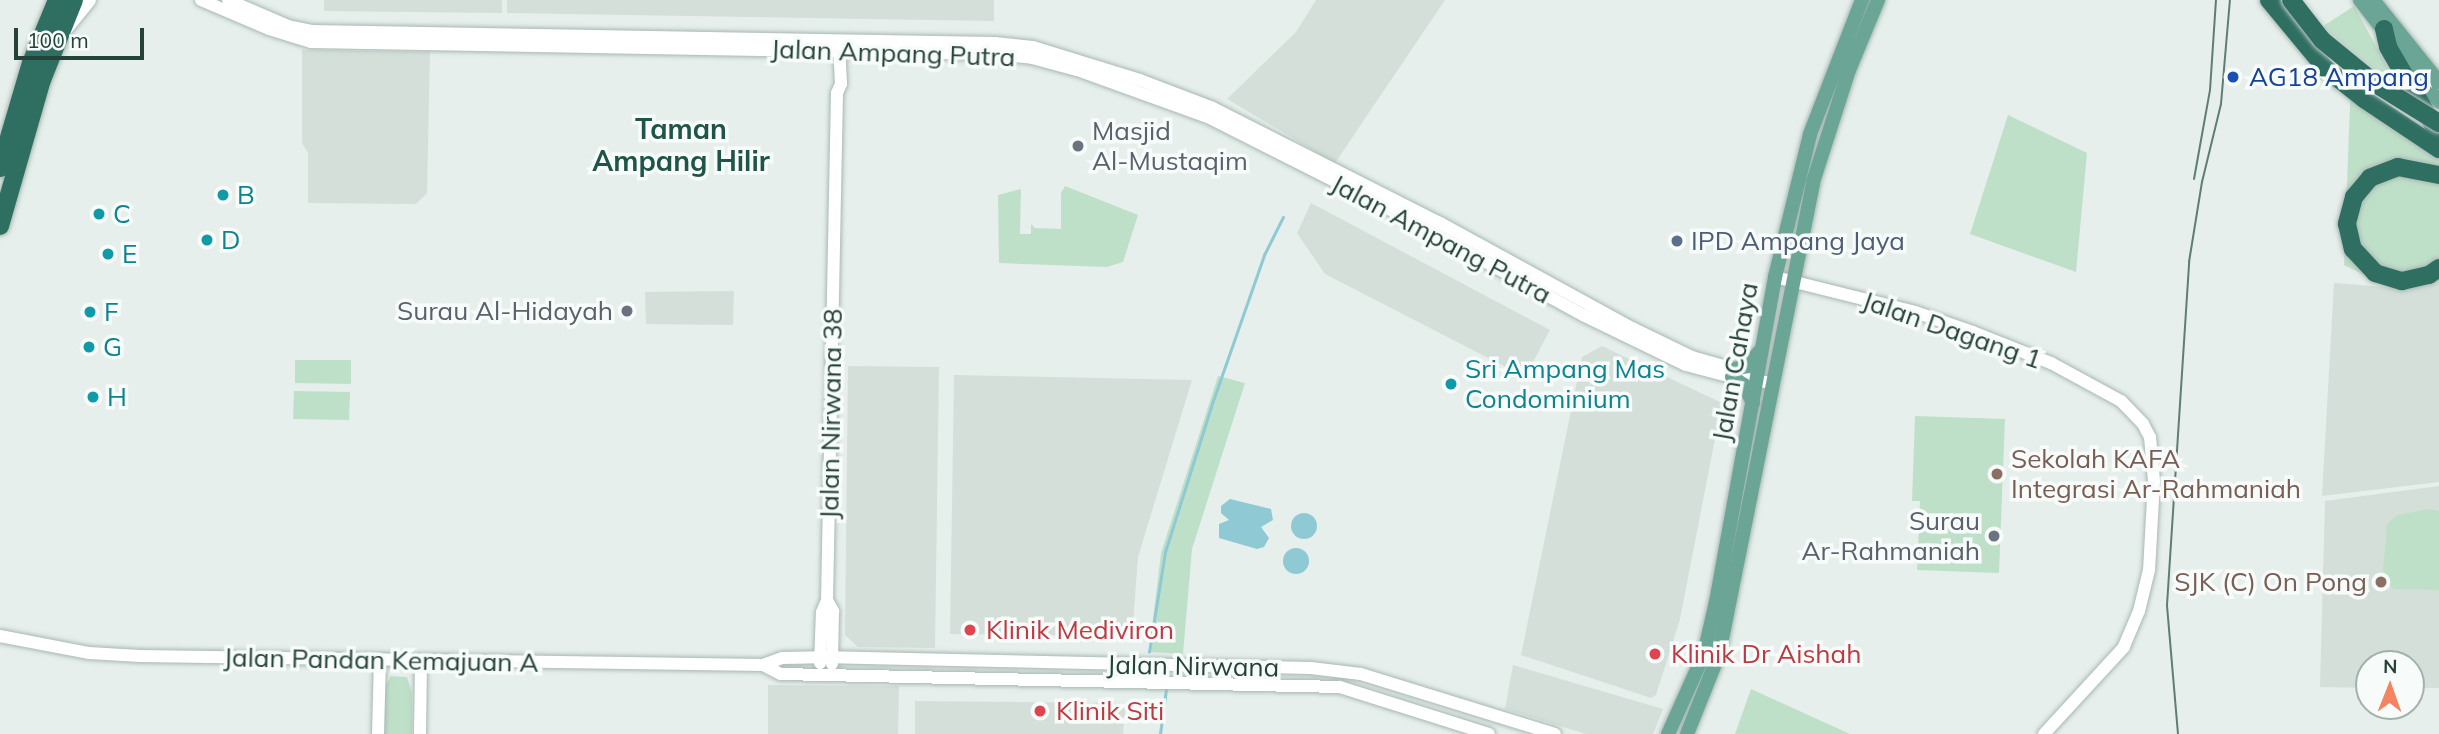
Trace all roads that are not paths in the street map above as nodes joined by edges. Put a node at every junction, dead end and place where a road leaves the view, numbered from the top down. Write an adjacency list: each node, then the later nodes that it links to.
1 (57, 0): 20 (highway)
2 (74, 0): 13 (highway)
3 (90, 0): 13 (street)
4 (201, 0): 14 (street, Jalan Ampang Putra)
5 (228, 0): 14 (street, Jalan Ampang Putra)
6 (1863, 0): 24 (main road, Jalan Cahaya)
7 (1878, 0): 25 (main road, Jalan Cahaya)
8 (2269, 0): 19 (highway)
9 (2291, 0): 17 (highway, bridge)
10 (2360, 0): 12 (main road)
11 (2373, 0): 15 (main road)
12 (2384, 29): 16 (main road); 18 (highway)
13 (57, 41): 22 (highway)
14 (838, 47): 27 (street, Jalan Ampang Putra); 31 (street, Jalan Nirwana 38)
15 (2439, 82)
16 (2439, 102)
17 (2439, 123)
18 (2439, 135)
19 (2439, 149)
20 (0, 168)
21 (2439, 175): 23 (highway)
22 (0, 226)
23 (2439, 268)
24 (1775, 277): 25 (street, Jalan Dagang 1); 26 (main road, Jalan Cahaya)
25 (1791, 281): 28 (main road, Jalan Cahaya); 48 (street, Jalan Dagang 1)
26 (1763, 346): 27 (main road); 28 (main road, Jalan Cahaya)
27 (1734, 373): 28 (street, Jalan Ampang Putra); 29 (main road)
28 (1765, 378): 29 (main road, Jalan Cahaya); 47 (main road, Jalan Cahaya)
29 (1753, 403): 46 (main road, Jalan Cahaya)
30 (0, 636): 34 (street, Jalan Pandan Kemajuan A)
31 (827, 643): 32 (street); 33 (street); 33 (street, Jalan Nirwana 38)
32 (804, 657): 33 (street, Jalan Pandan Kemajuan A); 36 (street, Jalan Pandan Kemajuan A)
33 (833, 658): 37 (street, Jalan Nirwana 38); 38 (street, Jalan Nirwana)
34 (380, 660): 35 (street, Jalan Pandan Kemajuan A); 41 (street)
35 (421, 660): 36 (street, Jalan Pandan Kemajuan A); 42 (street)
36 (763, 665): 37 (street, Jalan Pandan Kemajuan A)
37 (826, 674): 39 (street, Jalan Nirwana)
38 (1361, 674): 39 (street); 40 (street, Jalan Nirwana)
39 (1357, 691): 43 (street, Jalan Nirwana)
40 (1508, 718): 44 (street); 45 (street, Jalan Nirwana)
41 (378, 734)
42 (420, 734)
43 (1489, 734)
44 (1530, 734)
45 (1555, 734)
46 (1668, 734)
47 (1687, 734)
48 (2044, 734)

